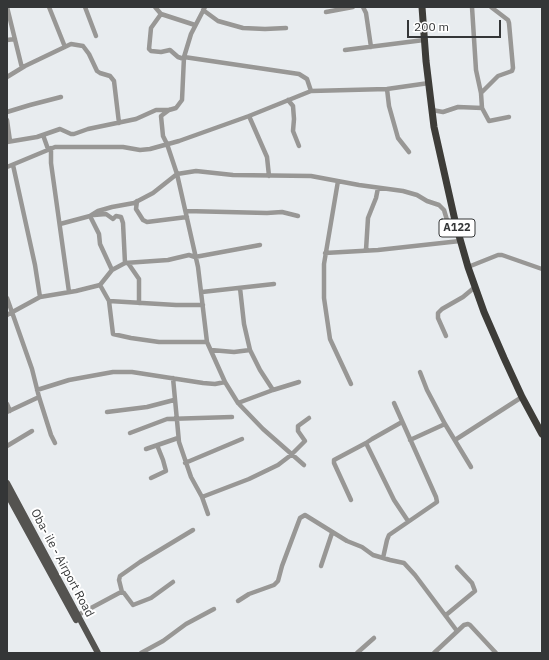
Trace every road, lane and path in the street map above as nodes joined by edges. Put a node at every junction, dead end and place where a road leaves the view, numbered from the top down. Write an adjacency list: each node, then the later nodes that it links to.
1 (7, 7): 17 (street)
2 (49, 7): 19 (street)
3 (85, 7): 15 (street)
4 (155, 7): 12 (street)
5 (353, 7): 11 (street)
6 (363, 7): 20 (street)
7 (422, 7): 18 (highway, A122)
8 (472, 7): 28 (street)
9 (491, 7): 28 (street)
10 (204, 8): 13 (street); 14 (street)
11 (326, 12)
12 (161, 14): 13 (street); 22 (street)
13 (195, 25): 22 (street)
14 (286, 28)
15 (96, 36)
16 (7, 40): 17 (street)
17 (15, 40): 23 (street)
18 (424, 40): 20 (street); 25 (highway, A122)
19 (65, 47): 23 (street); 38 (street)
20 (371, 47): 21 (street)
21 (345, 50)
22 (184, 58): 27 (street); 32 (street)
23 (22, 68): 24 (street)
24 (7, 77)
25 (429, 83): 26 (street); 33 (highway, A122)
26 (387, 88): 27 (street); 44 (street)
27 (311, 91): 30 (street)
28 (481, 93): 31 (street)
29 (61, 97): 34 (street)
30 (288, 100): 35 (street); 42 (street)
31 (482, 108): 33 (street); 36 (street)
32 (169, 110): 38 (street); 41 (street)
33 (432, 110): 57 (highway, A122)
34 (7, 112)
35 (249, 116): 41 (street); 48 (street)
36 (509, 117)
37 (7, 120): 40 (street)
38 (119, 123): 39 (street)
39 (43, 135): 40 (street); 43 (street)
40 (9, 142)
41 (167, 144): 43 (street); 47 (street)
42 (299, 146)
43 (49, 149): 45 (street); 56 (street)
44 (409, 152)
45 (13, 165): 46 (street); 73 (street)
46 (7, 167)
47 (177, 174): 48 (street); 51 (street); 52 (street)
48 (268, 176): 49 (street)
49 (338, 181): 50 (street); 61 (street)
50 (378, 188): 57 (street); 60 (street)
51 (137, 201): 53 (street); 55 (street)
52 (186, 211): 54 (street); 55 (street)
53 (92, 216): 56 (street); 63 (street); 66 (street)
54 (298, 216)
55 (187, 217): 62 (street)
56 (60, 224): 71 (street)
57 (456, 225): 58 (highway, A122)
58 (460, 241): 60 (street); 64 (highway, A122)
59 (260, 245): 62 (street)
60 (366, 250): 61 (street)
61 (326, 253): 88 (street)
62 (195, 256): 63 (street); 72 (street)
63 (126, 262): 66 (street); 76 (street)
64 (468, 267): 65 (street); 69 (highway, A122)
65 (542, 269)
66 (112, 270): 68 (street)
67 (274, 284): 70 (street)
68 (100, 285): 71 (street); 75 (street)
69 (475, 287): 80 (street); 91 (highway, A122)
70 (240, 288): 72 (street); 83 (street)
71 (68, 292): 73 (street)
72 (202, 292): 77 (street)
73 (40, 297): 78 (street)
74 (7, 298): 78 (street)
75 (109, 301): 76 (street); 81 (street)
76 (139, 303): 77 (street)
77 (203, 305): 81 (street)
78 (12, 312): 79 (street); 89 (street)
79 (7, 315)
80 (446, 336)
81 (207, 342): 82 (street)
82 (211, 350): 83 (street); 86 (street)
83 (250, 350): 90 (street)
84 (420, 372): 103 (street)
85 (173, 378): 86 (street); 89 (street); 93 (street)
86 (225, 382): 94 (street)
87 (299, 382): 90 (street)
88 (350, 384)
89 (38, 390): 92 (street)
90 (273, 390): 94 (street)
91 (522, 397): 106 (highway, A122); 110 (street)
92 (39, 398): 97 (street); 111 (street)
93 (174, 400): 98 (street); 100 (street)
94 (238, 403): 116 (street)
95 (394, 403): 102 (street)
96 (7, 404): 97 (street)
97 (8, 412)
98 (107, 412)
99 (232, 417): 100 (street)
100 (176, 418): 105 (street); 107 (street)
101 (309, 418): 116 (street)
102 (402, 422): 109 (street); 112 (street)
103 (445, 424): 109 (street); 110 (street)
104 (32, 431): 114 (street)
105 (130, 433)
106 (542, 434)
107 (178, 438): 113 (street); 117 (street)
108 (242, 439): 117 (street)
109 (410, 440): 126 (street)
110 (455, 440): 119 (street)
111 (55, 443)
112 (366, 443): 124 (street); 126 (street)
113 (157, 445): 115 (street); 120 (street)
114 (7, 446)
115 (146, 449)
116 (292, 455): 118 (street); 123 (street)
117 (185, 463): 123 (street)
118 (304, 465)
119 (471, 467)
120 (152, 478)
121 (8, 485): 132 (main road, Oba- ile - Airport Road)
122 (7, 495): 132 (main road, Oba- ile - Airport Road)
123 (202, 498): 125 (street)
124 (351, 500)
125 (208, 514)
126 (408, 521): 129 (street)
127 (193, 530): 134 (street)
128 (332, 532): 129 (street); 130 (street); 135 (street)
129 (383, 558): 138 (street)
130 (321, 566)
131 (457, 566): 138 (street)
132 (53, 573): 137 (main road, Oba- ile - Airport Road); 141 (main road, Oba- ile - Airport Road)
133 (173, 582): 134 (street)
134 (122, 592): 137 (street)
135 (238, 601)
136 (214, 609): 143 (street)
137 (78, 615): 142 (main road, Oba- ile - Airport Road)
138 (446, 615): 139 (street)
139 (457, 631): 145 (street); 146 (street)
140 (374, 638): 144 (street)
141 (94, 653)
142 (98, 653)
143 (141, 653)
144 (357, 653)
145 (434, 653)
146 (496, 653)

